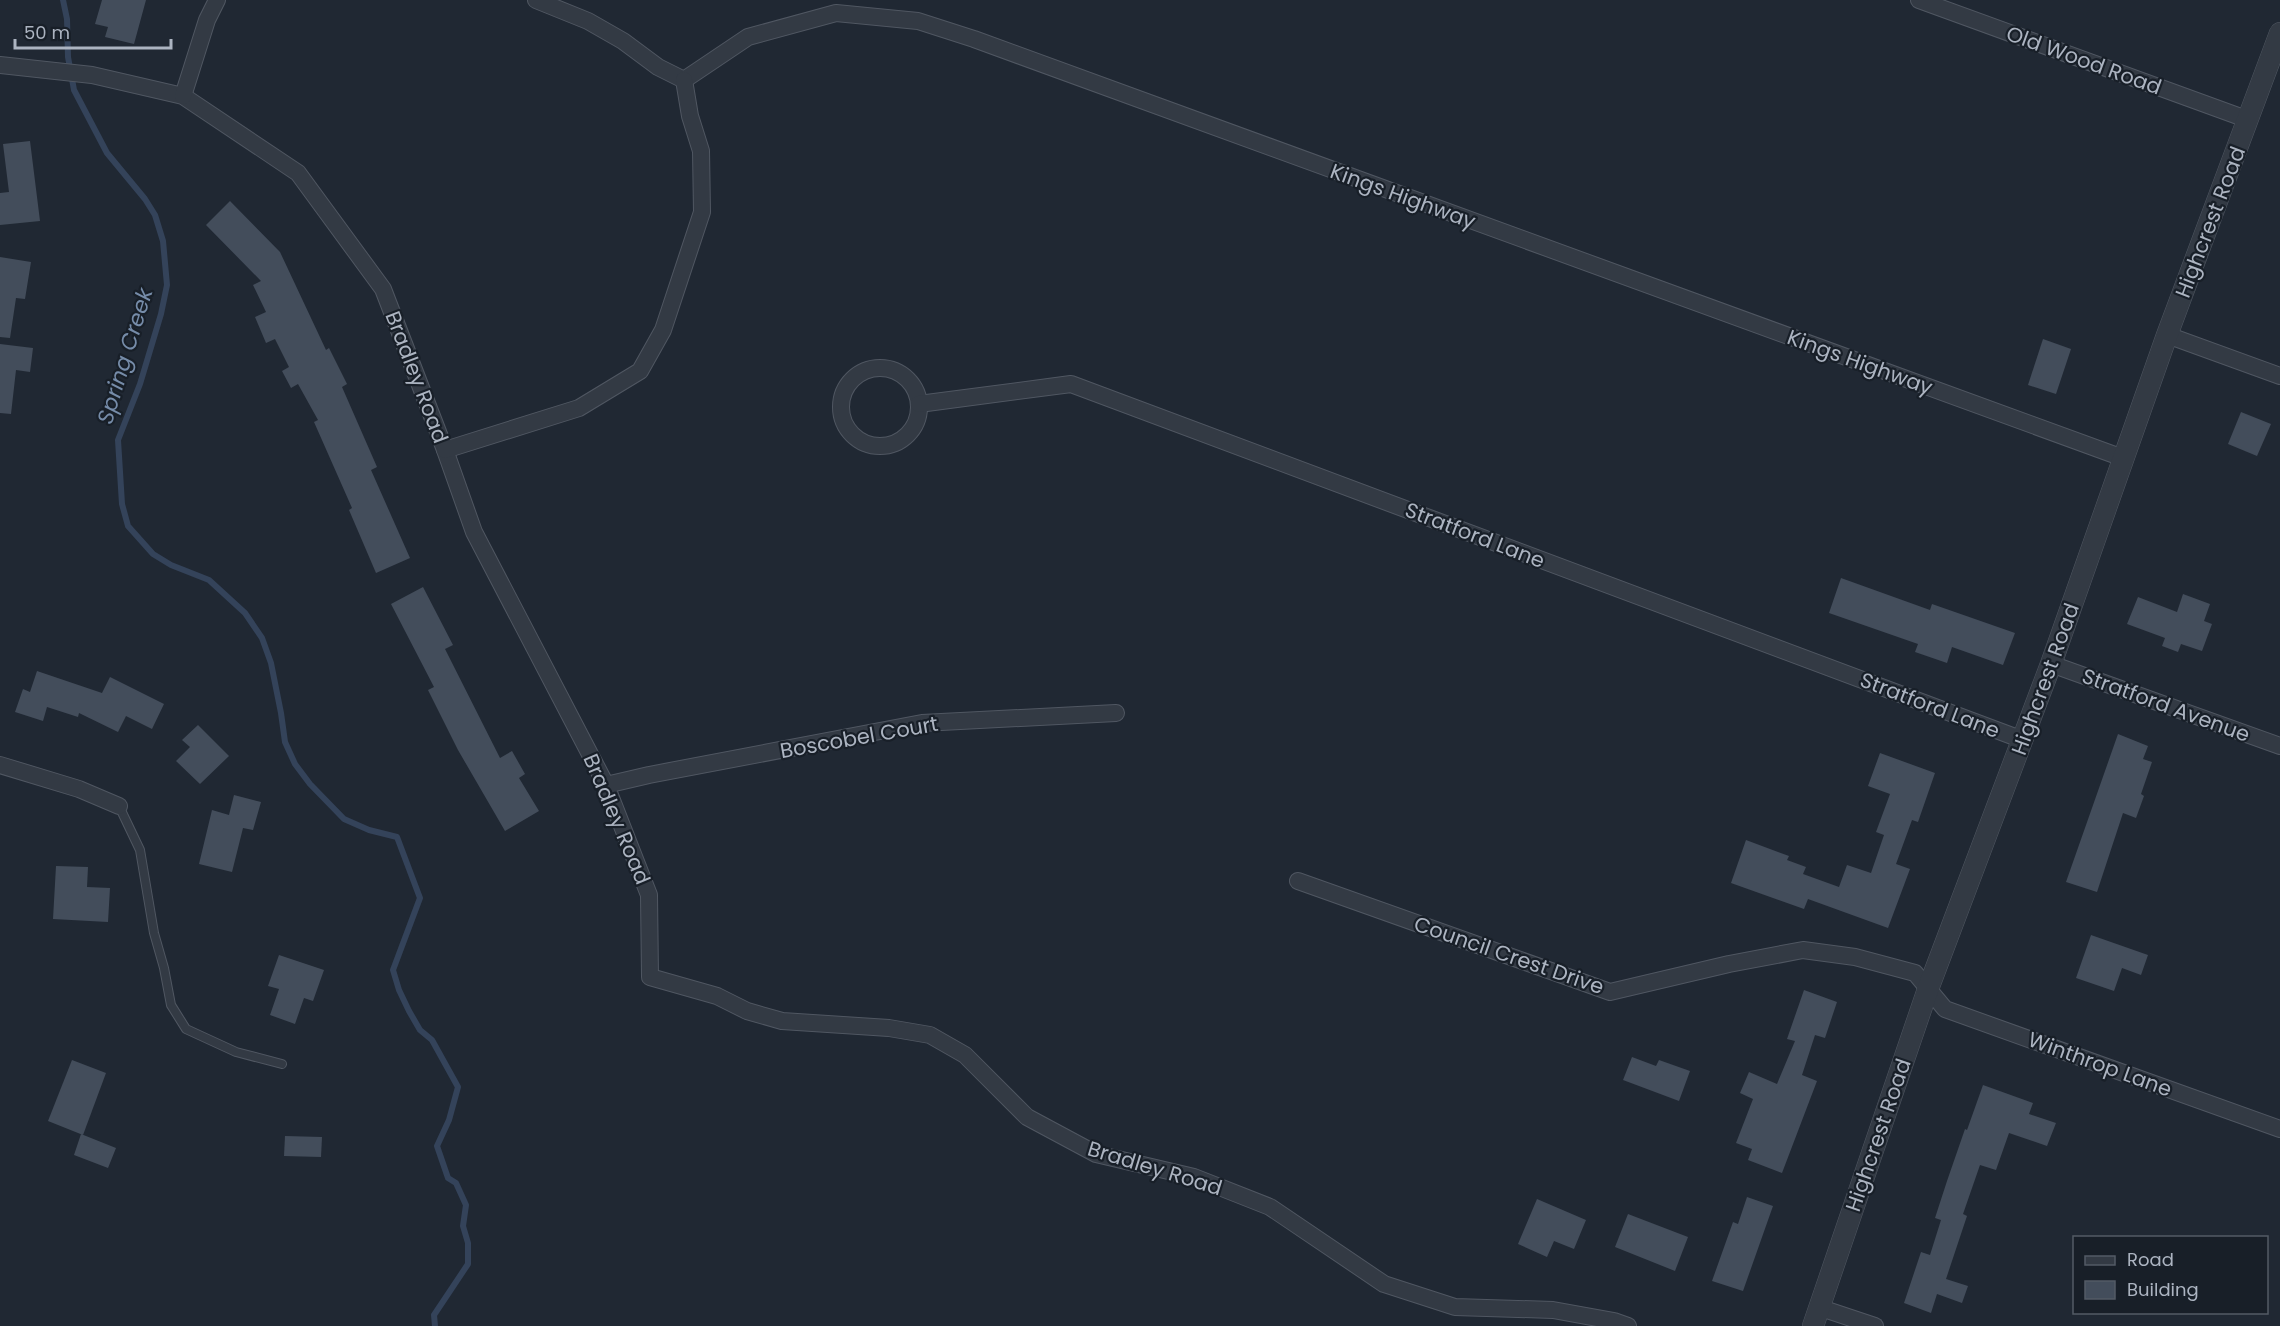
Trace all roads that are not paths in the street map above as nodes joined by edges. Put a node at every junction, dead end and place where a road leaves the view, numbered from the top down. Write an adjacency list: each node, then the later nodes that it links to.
1 (217, 0): 7 (street)
2 (536, 0): 6 (street)
3 (1919, 0): 8 (street, Old Wood Road)
4 (2280, 33): 8 (street, Highcrest Road)
5 (0, 64): 7 (street, Bradley Road)
6 (684, 80): 12 (street); 13 (street, Kings Highway)
7 (183, 96): 12 (street, Bradley Road)
8 (2249, 120): 9 (street, Highcrest Road)
9 (2167, 335): 10 (street); 13 (street, Highcrest Road)
10 (2280, 376)
11 (919, 404): 11 (street); 16 (street, Stratford Lane)
12 (445, 450): 19 (street, Bradley Road)
13 (2124, 458): 14 (street, Highcrest Road)
14 (2051, 664): 16 (street, Highcrest Road); 17 (street, Stratford Avenue)
15 (1116, 713): 19 (street, Boscobel Court)
16 (2023, 740): 22 (street, Highcrest Road)
17 (2280, 746)
18 (0, 765): 20 (street)
19 (606, 785): 26 (street, Bradley Road)
20 (119, 806): 23 (lane)
21 (1298, 881): 22 (street, Council Crest Drive)
22 (1928, 989): 24 (street, Winthrop Lane); 25 (street, Highcrest Road)
23 (282, 1064)
24 (2280, 1129)
25 (1816, 1316): 27 (street)
26 (1628, 1326)
27 (1875, 1326)

